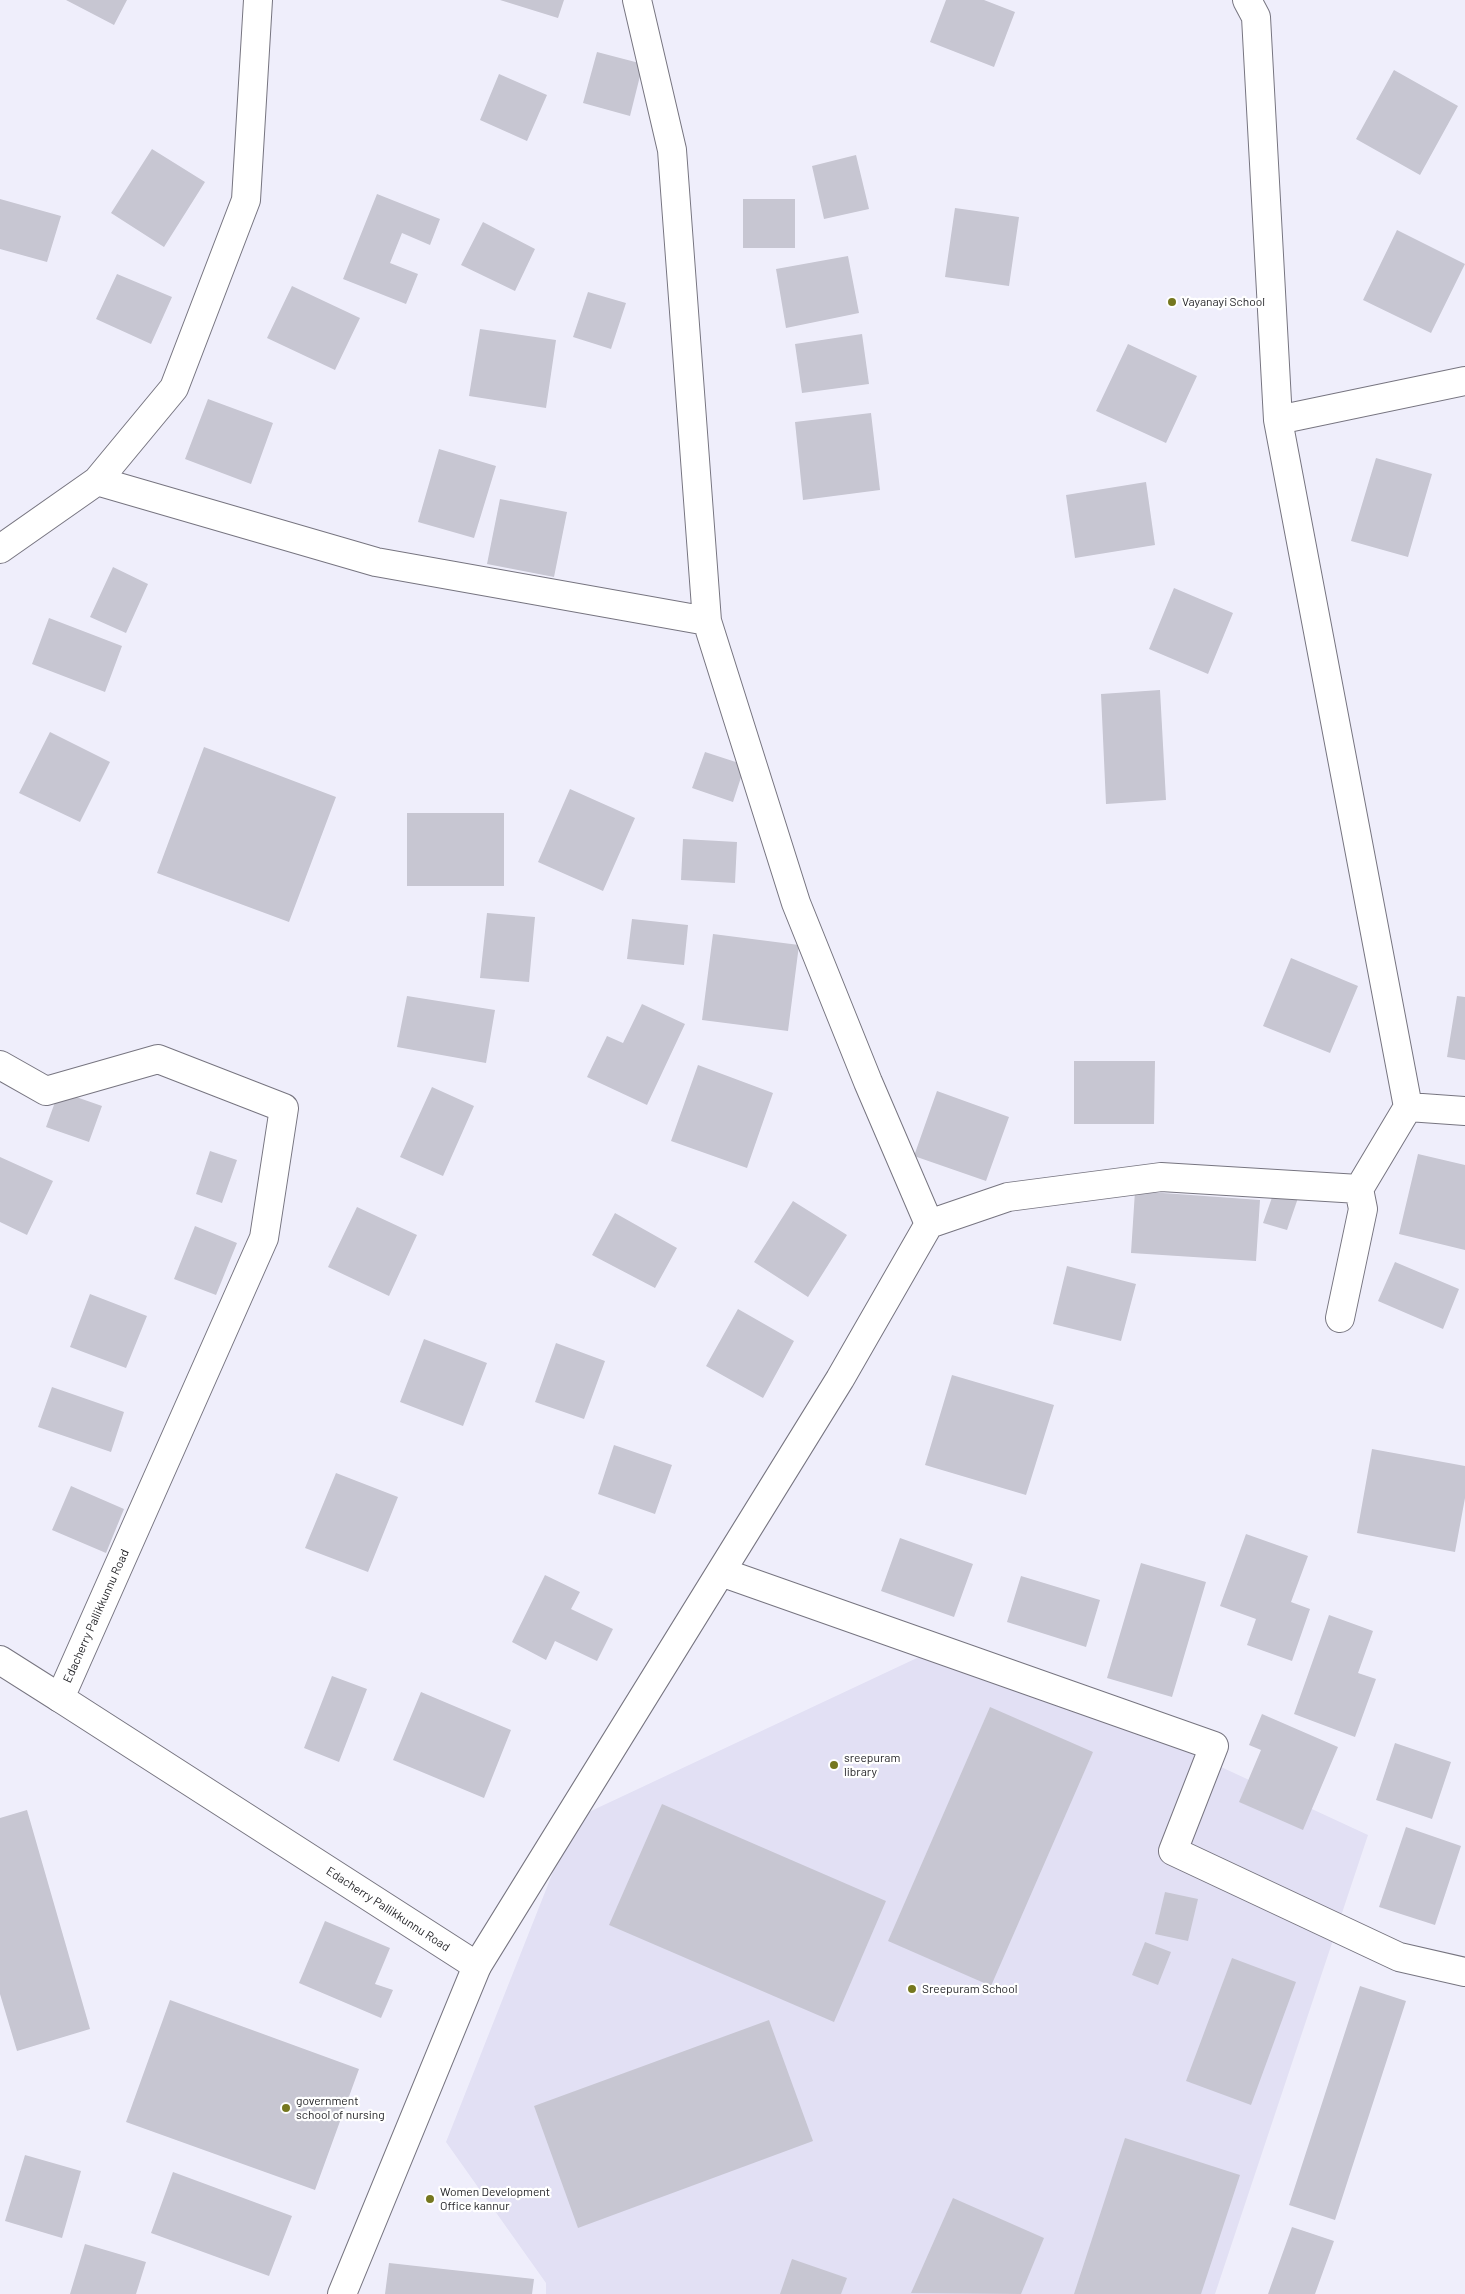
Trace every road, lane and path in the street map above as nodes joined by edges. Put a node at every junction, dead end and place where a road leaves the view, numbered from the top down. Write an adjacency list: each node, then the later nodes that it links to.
1 (258, 0): 6 (street)
2 (637, 0): 8 (street)
3 (1246, 0): 5 (street)
4 (1465, 381): 5 (street)
5 (1278, 420): 10 (street)
6 (97, 482): 7 (street); 8 (street)
7 (0, 549)
8 (707, 621): 13 (street)
9 (0, 1065): 17 (street, Edacherry Pallikkunnu Road)
10 (1408, 1107): 11 (street); 12 (street)
11 (1465, 1111)
12 (1360, 1189): 13 (street); 14 (street)
13 (929, 1224): 15 (street)
14 (1340, 1318)
15 (721, 1572): 18 (street); 19 (street)
16 (0, 1660): 17 (street)
17 (60, 1698): 18 (street, Edacherry Pallikkunnu Road)
18 (477, 1966): 20 (street)
19 (1465, 1972)
20 (342, 2294)

